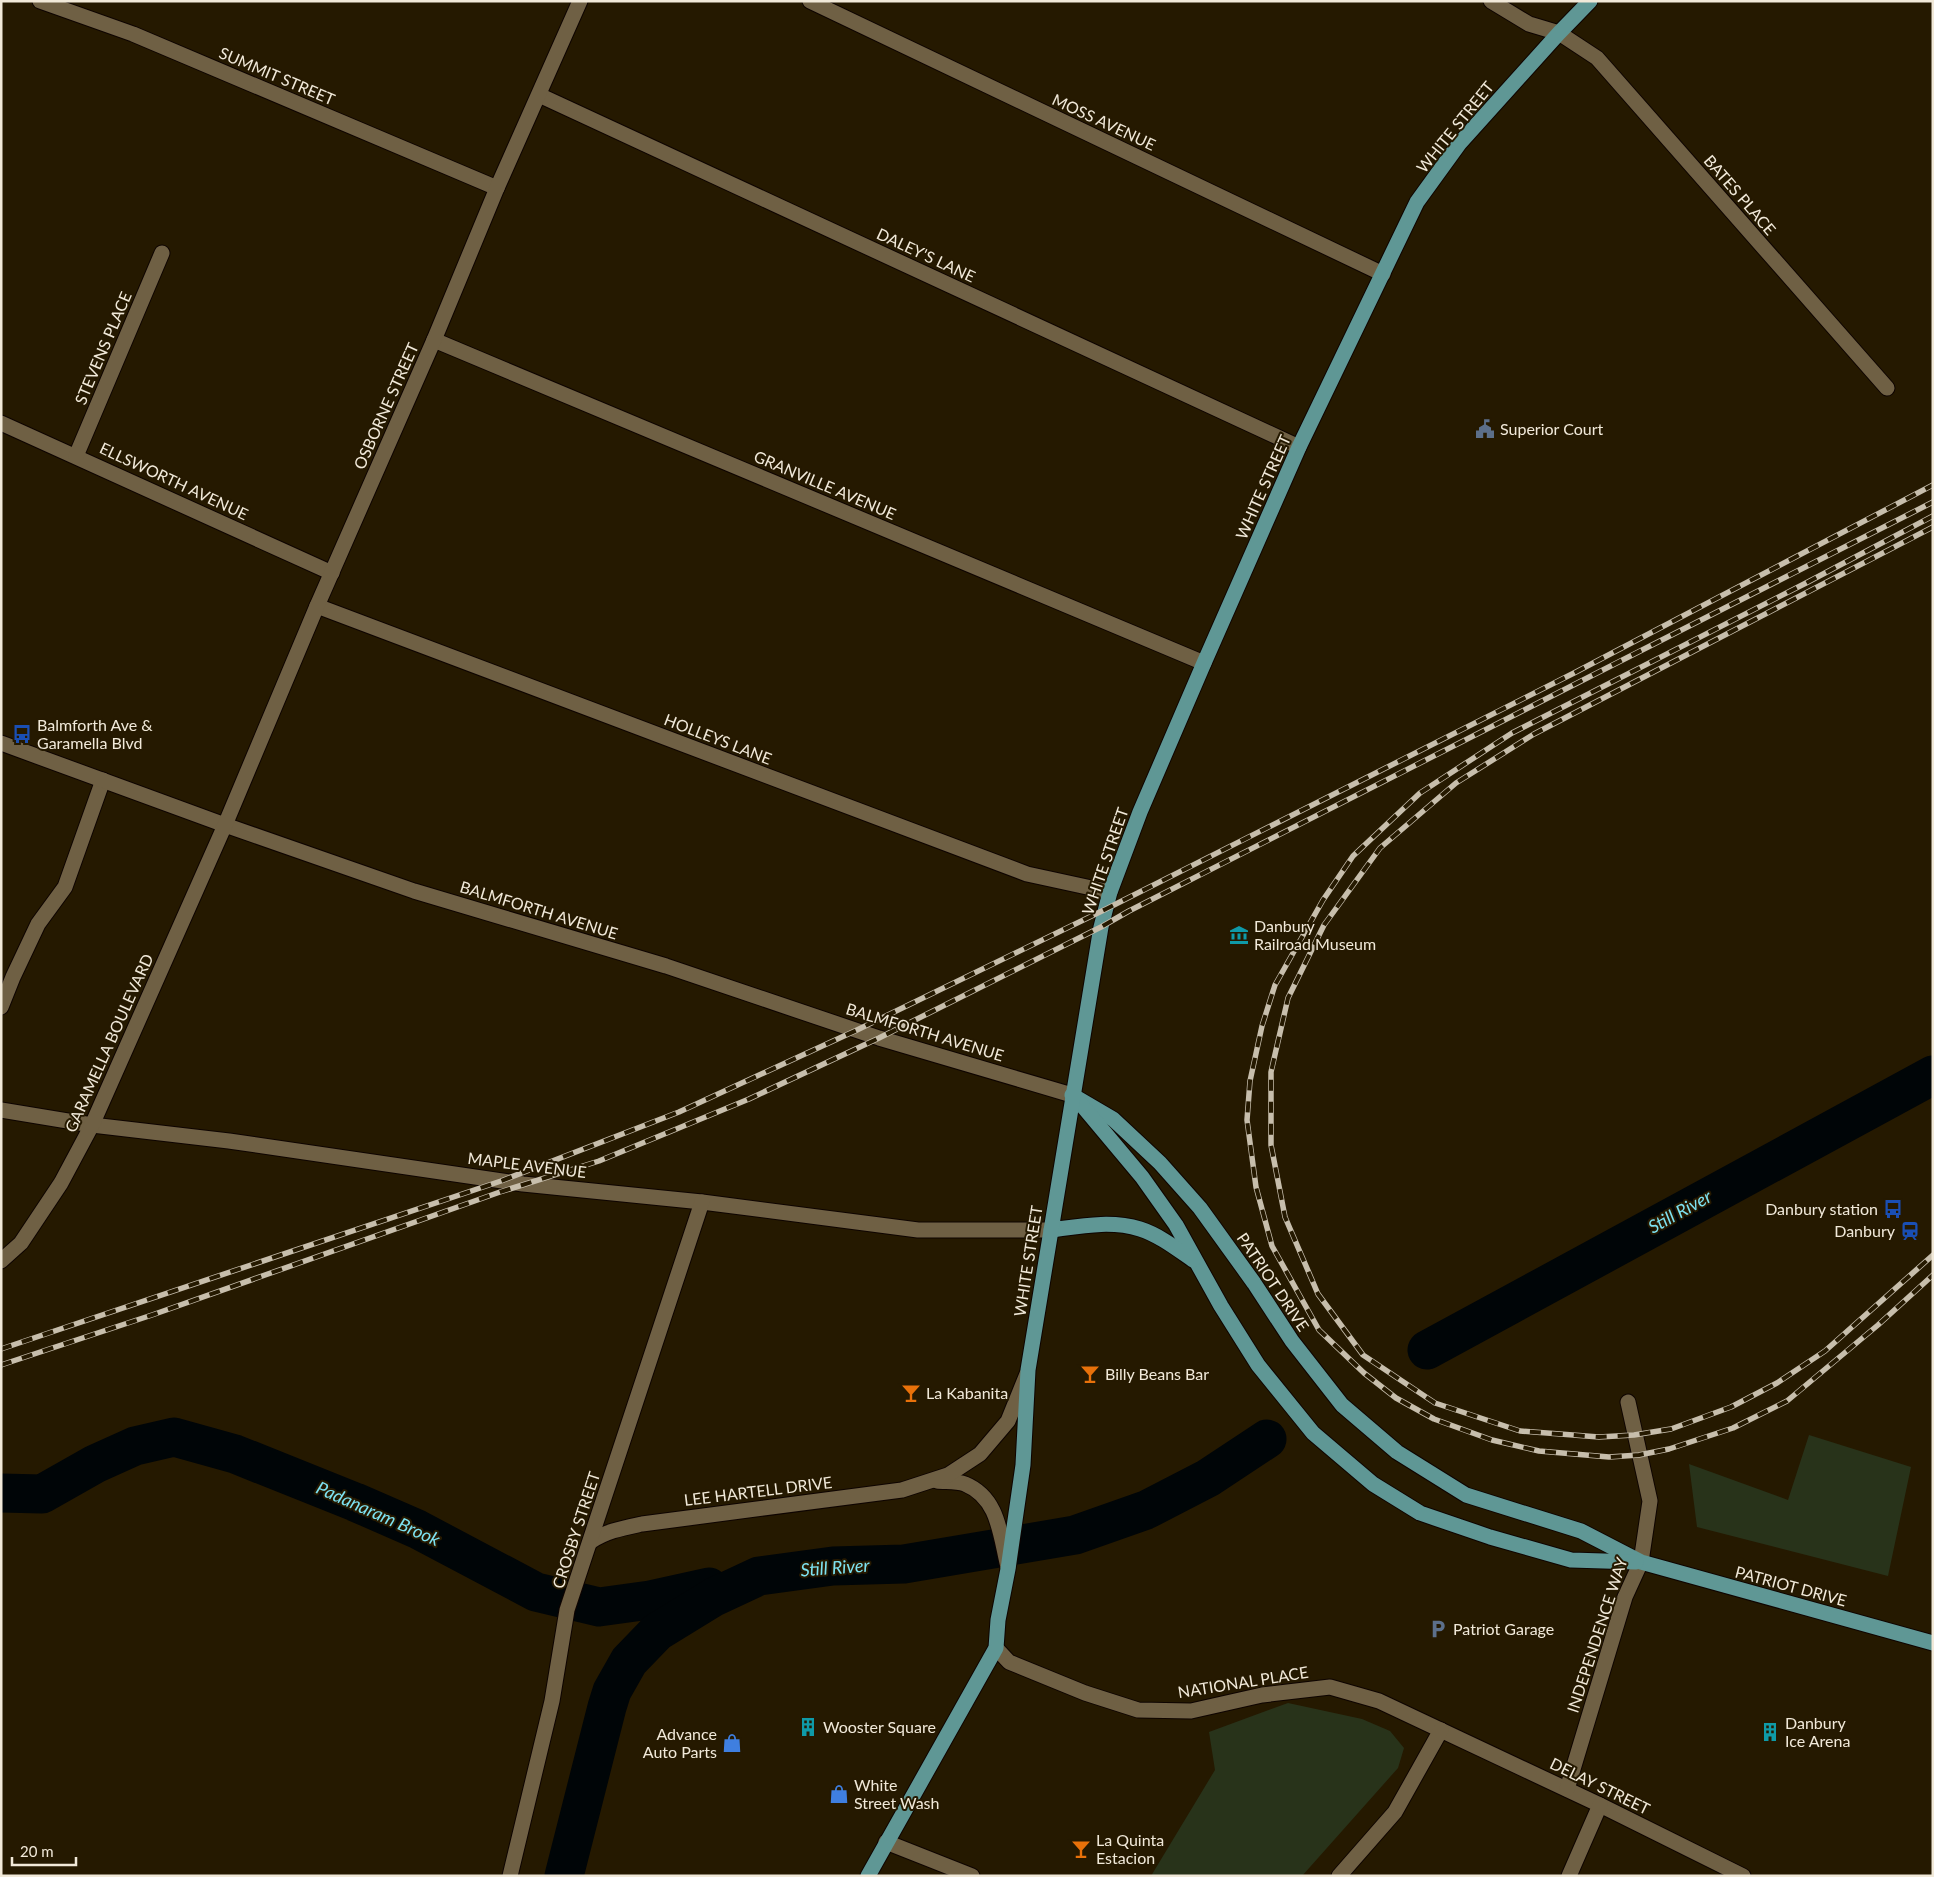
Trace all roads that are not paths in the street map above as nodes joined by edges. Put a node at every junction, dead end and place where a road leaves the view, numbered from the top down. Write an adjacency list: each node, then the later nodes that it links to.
1 (40, 1): 8 (street, SUMMIT STREET)
2 (580, 1): 7 (street, OSBORNE STREET)
3 (810, 1): 10 (street, MOSS AVENUE)
4 (1492, 1): 6 (street, BATES PLACE)
5 (1590, 1): 6 (main road, WHITE STREET)
6 (1559, 33): 10 (main road, WHITE STREET); 12 (street, BATES PLACE)
7 (539, 96): 8 (street, OSBORNE STREET); 14 (street, DALEY'S LANE)
8 (497, 188): 11 (street, OSBORNE STREET)
9 (162, 254): 15 (street, STEVENS PLACE)
10 (1383, 274): 14 (main road, WHITE STREET)
11 (434, 340): 16 (street, OSBORNE STREET); 18 (street, GRANVILLE AVENUE)
12 (1887, 388)
13 (1, 422): 15 (street, ELLSWORTH AVENUE)
14 (1299, 447): 18 (main road, WHITE STREET)
15 (76, 456): 16 (street, ELLSWORTH AVENUE)
16 (332, 573): 17 (street, OSBORNE STREET)
17 (317, 606): 21 (street, OSBORNE STREET); 22 (street, HOLLEYS LANE)
18 (1204, 663): 22 (main road, WHITE STREET)
19 (1, 743): 20 (street, BALMFORTH AVENUE)
20 (103, 780): 21 (street, BALMFORTH AVENUE); 23 (street)
21 (225, 825): 24 (street, BALMFORTH AVENUE); 26 (street, GARAMELLA BOULEVARD)
22 (1110, 892): 24 (main road, WHITE STREET)
23 (1, 1007)
24 (1072, 1095): 28 (main road, WHITE STREET); 30 (main road, PATRIOT DRIVE); 35 (main road, PATRIOT DRIVE)
25 (1, 1110): 26 (street, MAPLE AVENUE)
26 (92, 1126): 27 (street, MAPLE AVENUE); 29 (street, GARAMELLA BOULEVARD)
27 (702, 1202): 28 (street, MAPLE AVENUE); 34 (street, CROSBY STREET)
28 (1052, 1230): 30 (main road, PATRIOT DRIVE); 31 (main road, WHITE STREET)
29 (1, 1261)
30 (1196, 1262): 35 (main road, PATRIOT DRIVE)
31 (1028, 1370): 33 (street, LEE HARTELL DRIVE); 36 (main road, WHITE STREET)
32 (1628, 1402): 35 (street, INDEPENDENCE WAY)
33 (932, 1480): 34 (street, LEE HARTELL DRIVE); 36 (street, LEE HARTELL DRIVE)
34 (590, 1542): 43 (street, CROSBY STREET)
35 (1641, 1562): 37 (main road, PATRIOT DRIVE); 40 (street, INDEPENDENCE WAY)
36 (1007, 1575): 38 (main road, WHITE STREET)
37 (1933, 1643)
38 (996, 1648): 39 (street, NATIONAL PLACE); 42 (main road, WHITE STREET)
39 (1441, 1730): 40 (street, DELAY STREET); 46 (street)
40 (1567, 1789): 41 (street, DELAY STREET)
41 (1600, 1805): 47 (street); 48 (street, DELAY STREET)
42 (886, 1842): 44 (main road, WHITE STREET); 45 (street)
43 (510, 1876)
44 (868, 1876)
45 (972, 1876)
46 (1339, 1876)
47 (1569, 1876)
48 (1743, 1876)

